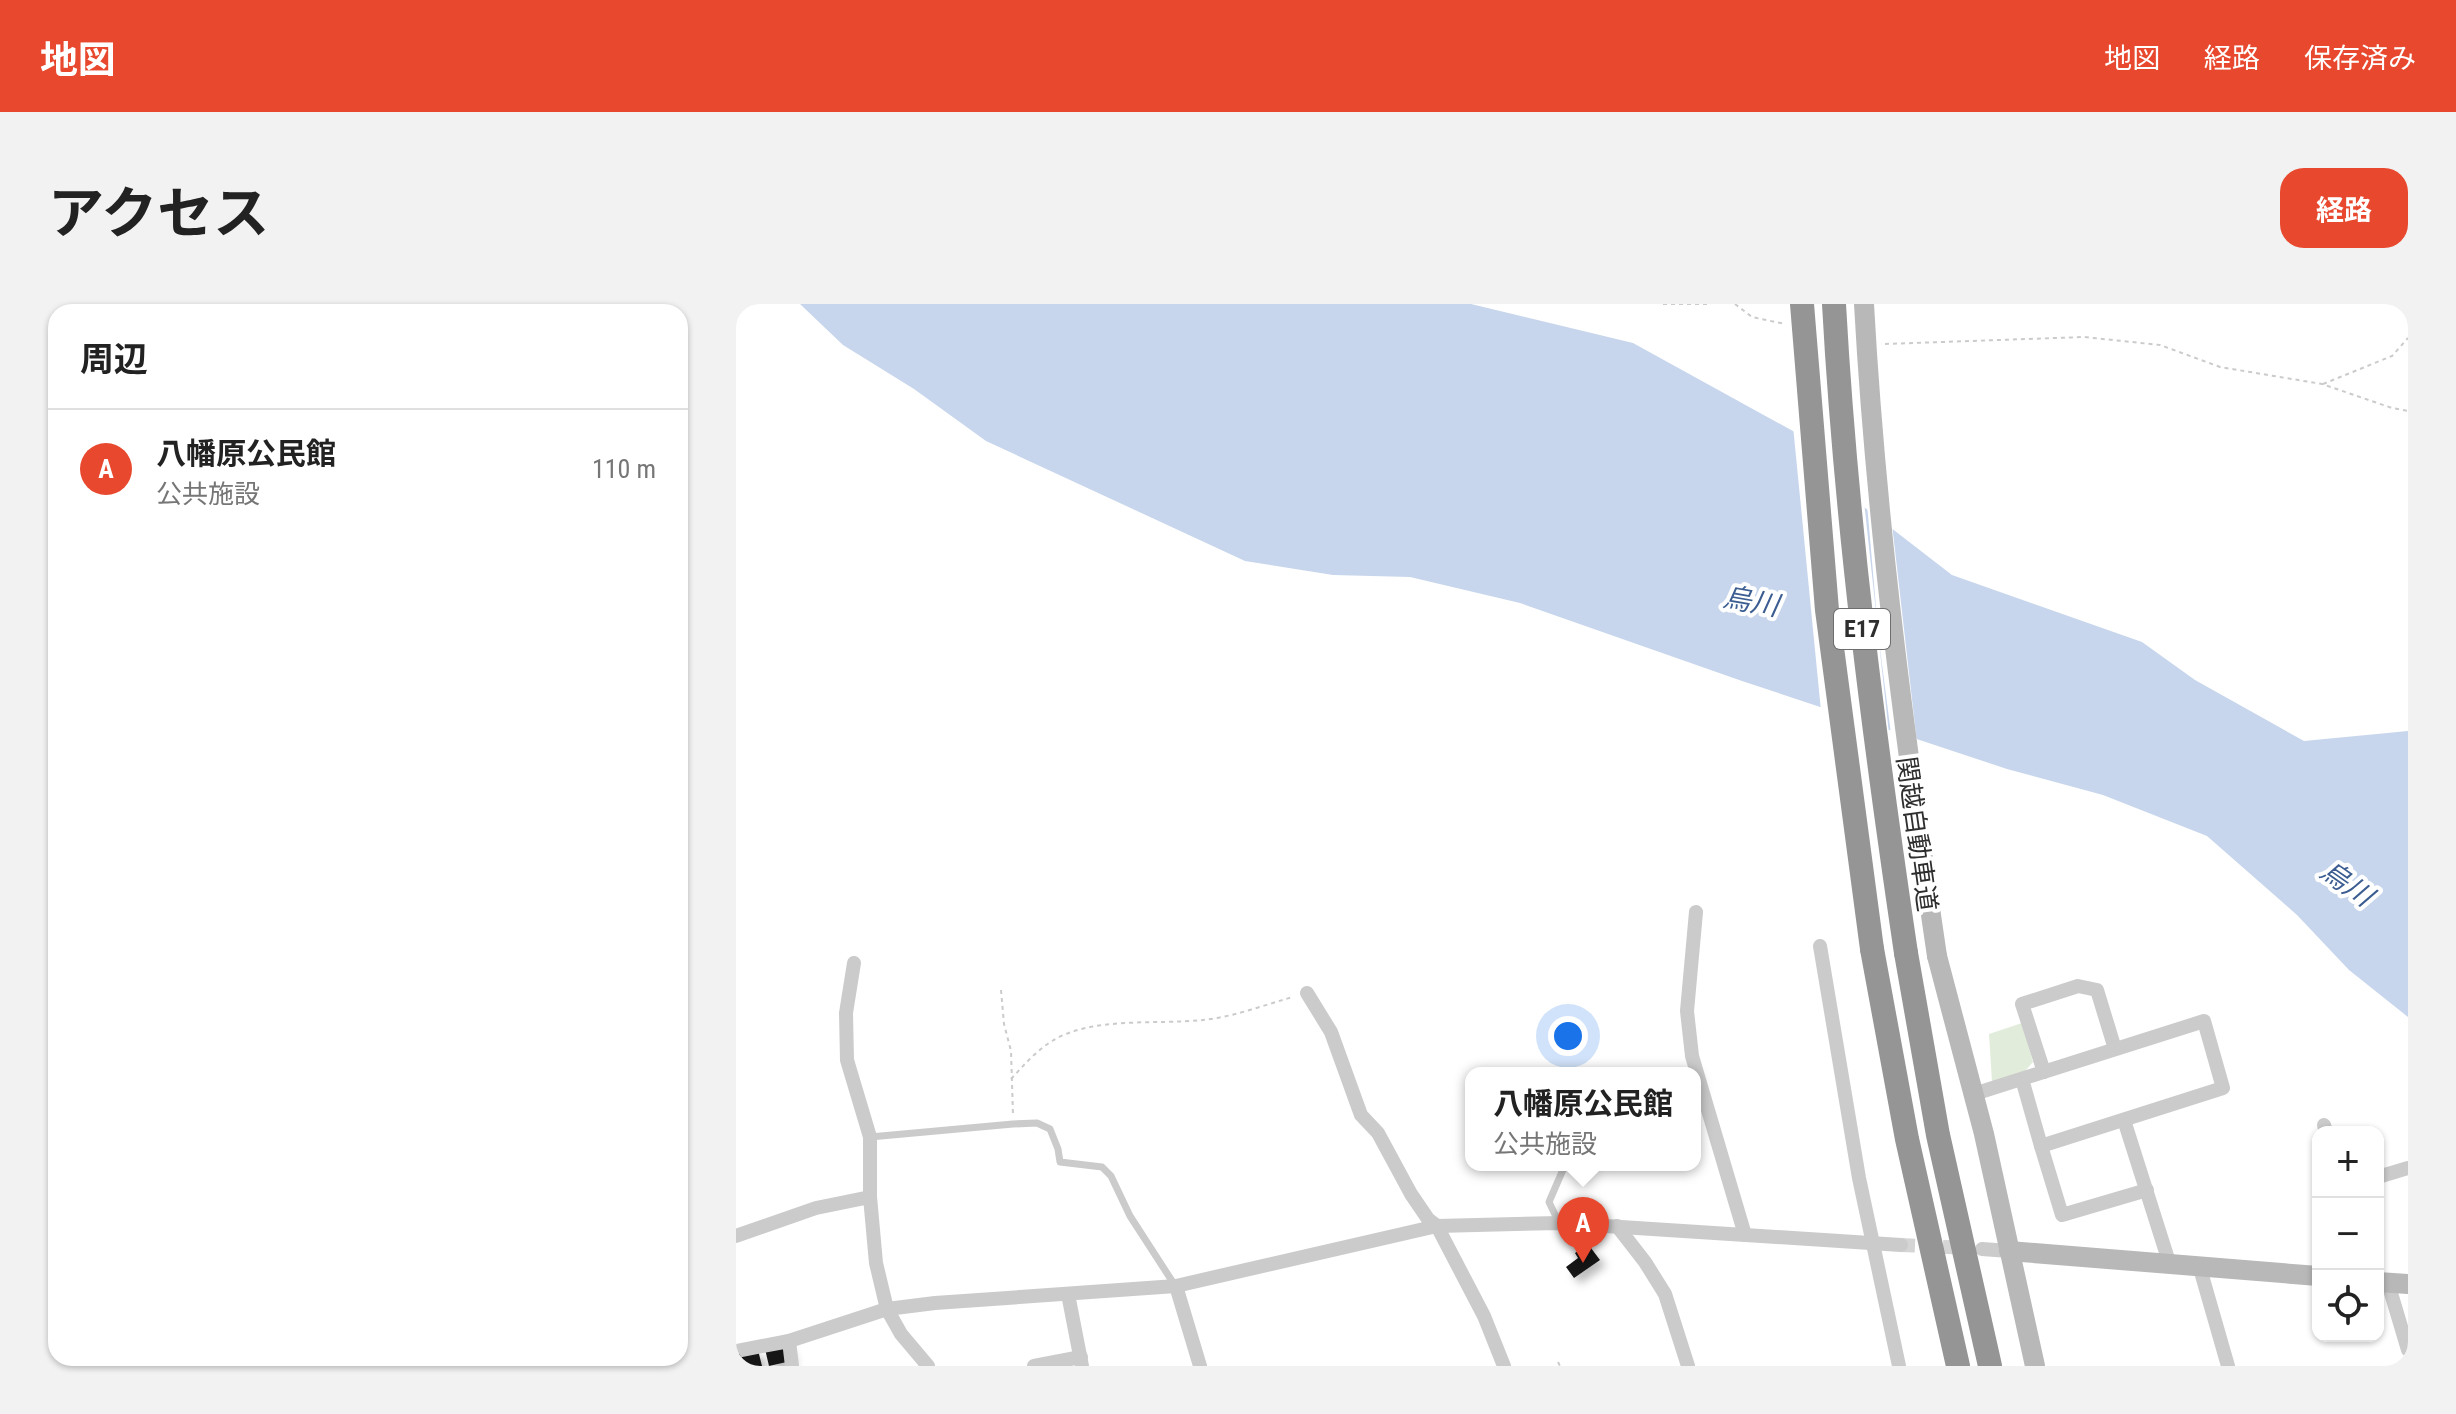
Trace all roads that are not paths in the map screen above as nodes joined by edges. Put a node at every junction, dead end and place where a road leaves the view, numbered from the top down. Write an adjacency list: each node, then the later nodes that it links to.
1 (1834, 304): 50 (highway, 関越自動車道 / E17, bridge)
2 (1864, 304): 12 (street, bridge)
3 (1798, 315): 49 (highway, E17, bridge)
4 (1696, 912): 9 (street)
5 (1820, 946): 27 (street)
6 (854, 963): 15 (street)
7 (1307, 993): 23 (street)
8 (2115, 1049): 10 (street); 10 (street); 14 (street)
9 (1694, 1067)
10 (2044, 1072): 11 (street)
11 (2022, 1079): 12 (street); 16 (street)
12 (1974, 1094): 30 (street)
13 (1701, 1106): 25 (street)
14 (2124, 1120): 16 (street); 20 (street)
15 (870, 1137): 21 (street); 35 (lane)
16 (2041, 1146): 20 (street)
17 (2408, 1168): 19 (street)
18 (1562, 1171): 22 (lane)
19 (2384, 1175)
20 (2147, 1190): 31 (street)
21 (870, 1197): 26 (street); 37 (street)
22 (1559, 1223): 23 (street); 24 (street)
23 (1437, 1226): 35 (street); 46 (street)
24 (1617, 1226): 25 (street); 47 (street)
25 (1745, 1235): 27 (street)
26 (736, 1236)
27 (1872, 1242): 28 (street); 48 (street)
28 (1901, 1245)
29 (1982, 1249): 30 (street)
30 (2009, 1251): 31 (street); 51 (street)
31 (2169, 1262): 32 (street)
32 (2199, 1265): 33 (street); 52 (street)
33 (2312, 1275)
34 (2391, 1283): 39 (street)
35 (1176, 1286): 36 (street); 45 (street)
36 (1068, 1294): 37 (street); 41 (street)
37 (887, 1309): 38 (street); 43 (street)
38 (789, 1341): 40 (street); 42 (street)
39 (2408, 1350)
40 (736, 1351)
41 (1082, 1361): 44 (street)
42 (792, 1366)
43 (928, 1366)
44 (1034, 1366)
45 (1200, 1366)
46 (1504, 1366)
47 (1688, 1366)
48 (1899, 1366)
49 (1958, 1366)
50 (1990, 1366)
51 (2035, 1366)
52 (2228, 1366)

